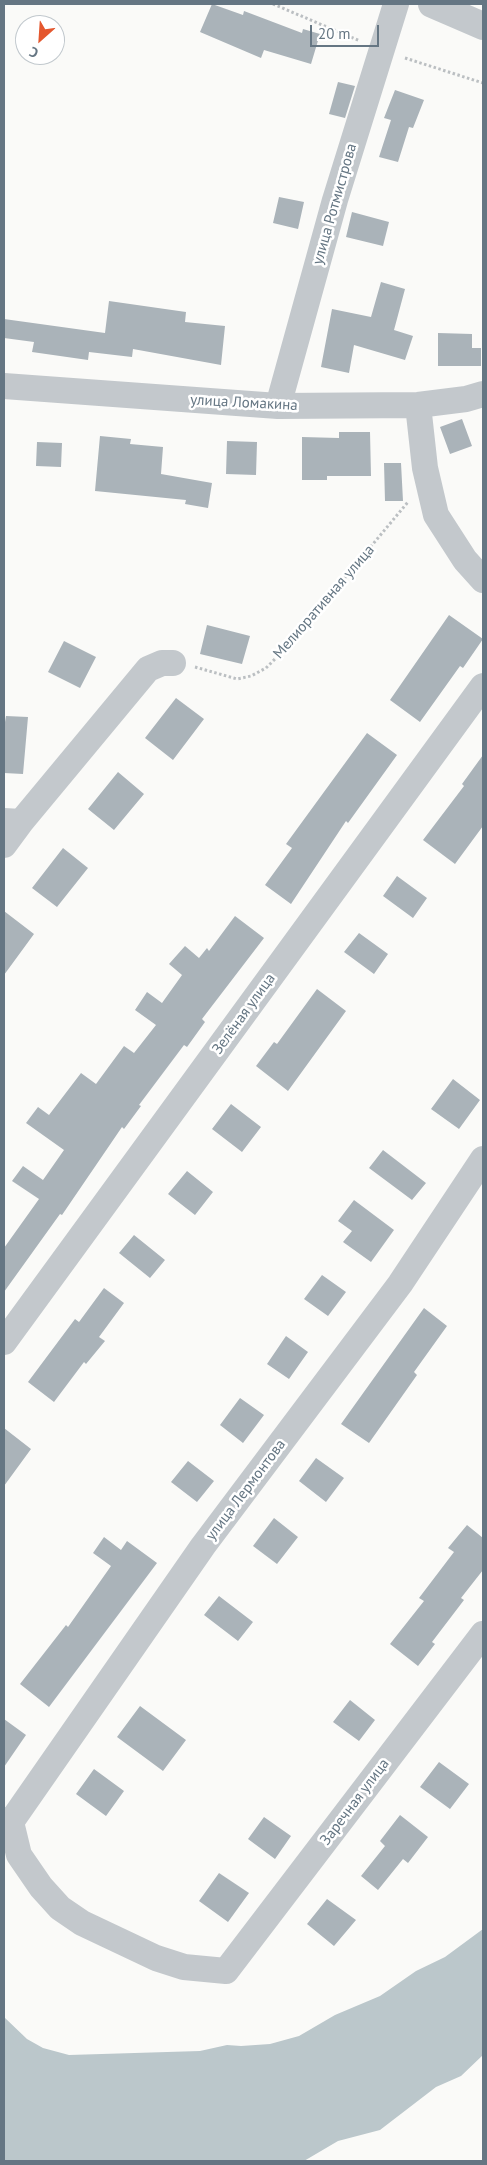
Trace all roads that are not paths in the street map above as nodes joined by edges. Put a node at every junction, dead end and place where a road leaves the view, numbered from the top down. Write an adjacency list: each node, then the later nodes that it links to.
1 (396, 4): 7 (street, улица Ротмистрова)
2 (432, 4): 3 (street)
3 (483, 26)
4 (4, 386): 7 (street, улица Ломакина)
5 (483, 394): 6 (street, улица Ломакина)
6 (418, 405): 7 (street, улица Ломакина); 8 (street)
7 (278, 406)
8 (483, 580)
9 (173, 663): 11 (street)
10 (483, 686): 14 (street, Зелёная улица)
11 (12, 821): 12 (street)
12 (4, 845)
13 (483, 1159): 16 (street, улица Лермонтова)
14 (4, 1342)
15 (483, 1634): 16 (street, Заречная улица)
16 (8, 1821)

